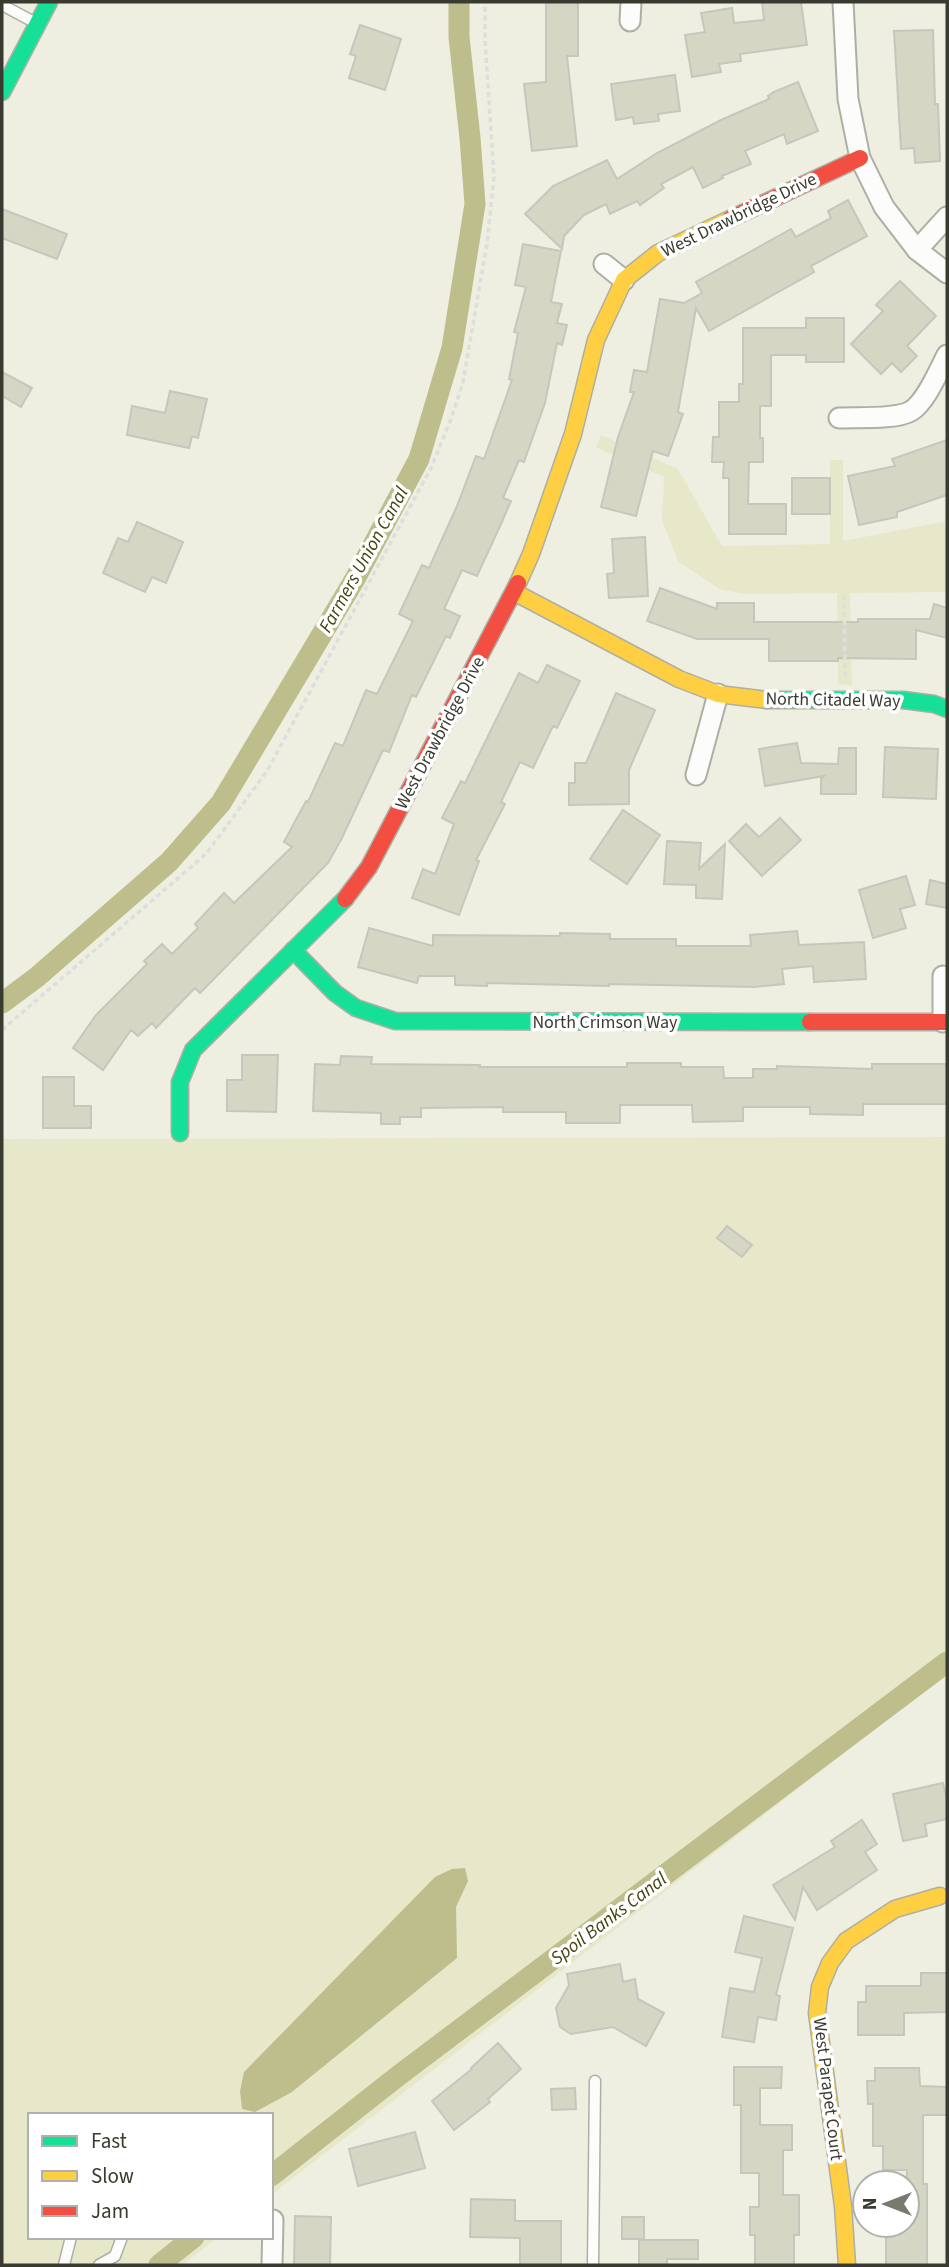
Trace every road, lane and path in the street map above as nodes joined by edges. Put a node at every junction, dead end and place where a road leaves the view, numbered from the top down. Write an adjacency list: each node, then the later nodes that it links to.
1 (49, 2): 5 (street)
2 (485, 2): 24 (path)
3 (843, 2): 7 (street)
4 (2, 3): 5 (lane)
5 (38, 24): 6 (street)
6 (2, 92)
7 (860, 158): 9 (street); 12 (street, West Drawbridge Drive)
8 (947, 217): 9 (street)
9 (917, 250): 11 (street)
10 (604, 264): 12 (street)
11 (947, 273)
12 (624, 280): 15 (street, West Drawbridge Drive)
13 (947, 355): 14 (street)
14 (839, 418)
15 (514, 592): 18 (street, North Citadel Way); 21 (street, West Drawbridge Drive)
16 (844, 595): 17 (path)
17 (845, 687)
18 (718, 694): 19 (street, North Citadel Way); 20 (street)
19 (947, 709)
20 (696, 775)
21 (293, 950): 23 (street, North Crimson Way); 25 (street, West Drawbridge Drive)
22 (943, 976): 23 (street, North Crimson Way)
23 (945, 1022)
24 (2, 1030)
25 (180, 1133)
26 (940, 1896): 35 (street, West Parapet Court)
27 (595, 2081): 34 (lane)
28 (70, 2239): 31 (lane)
29 (121, 2239): 32 (lane)
30 (273, 2239): 33 (street)
31 (64, 2265)
32 (99, 2265)
33 (272, 2265)
34 (593, 2265)
35 (847, 2265)

